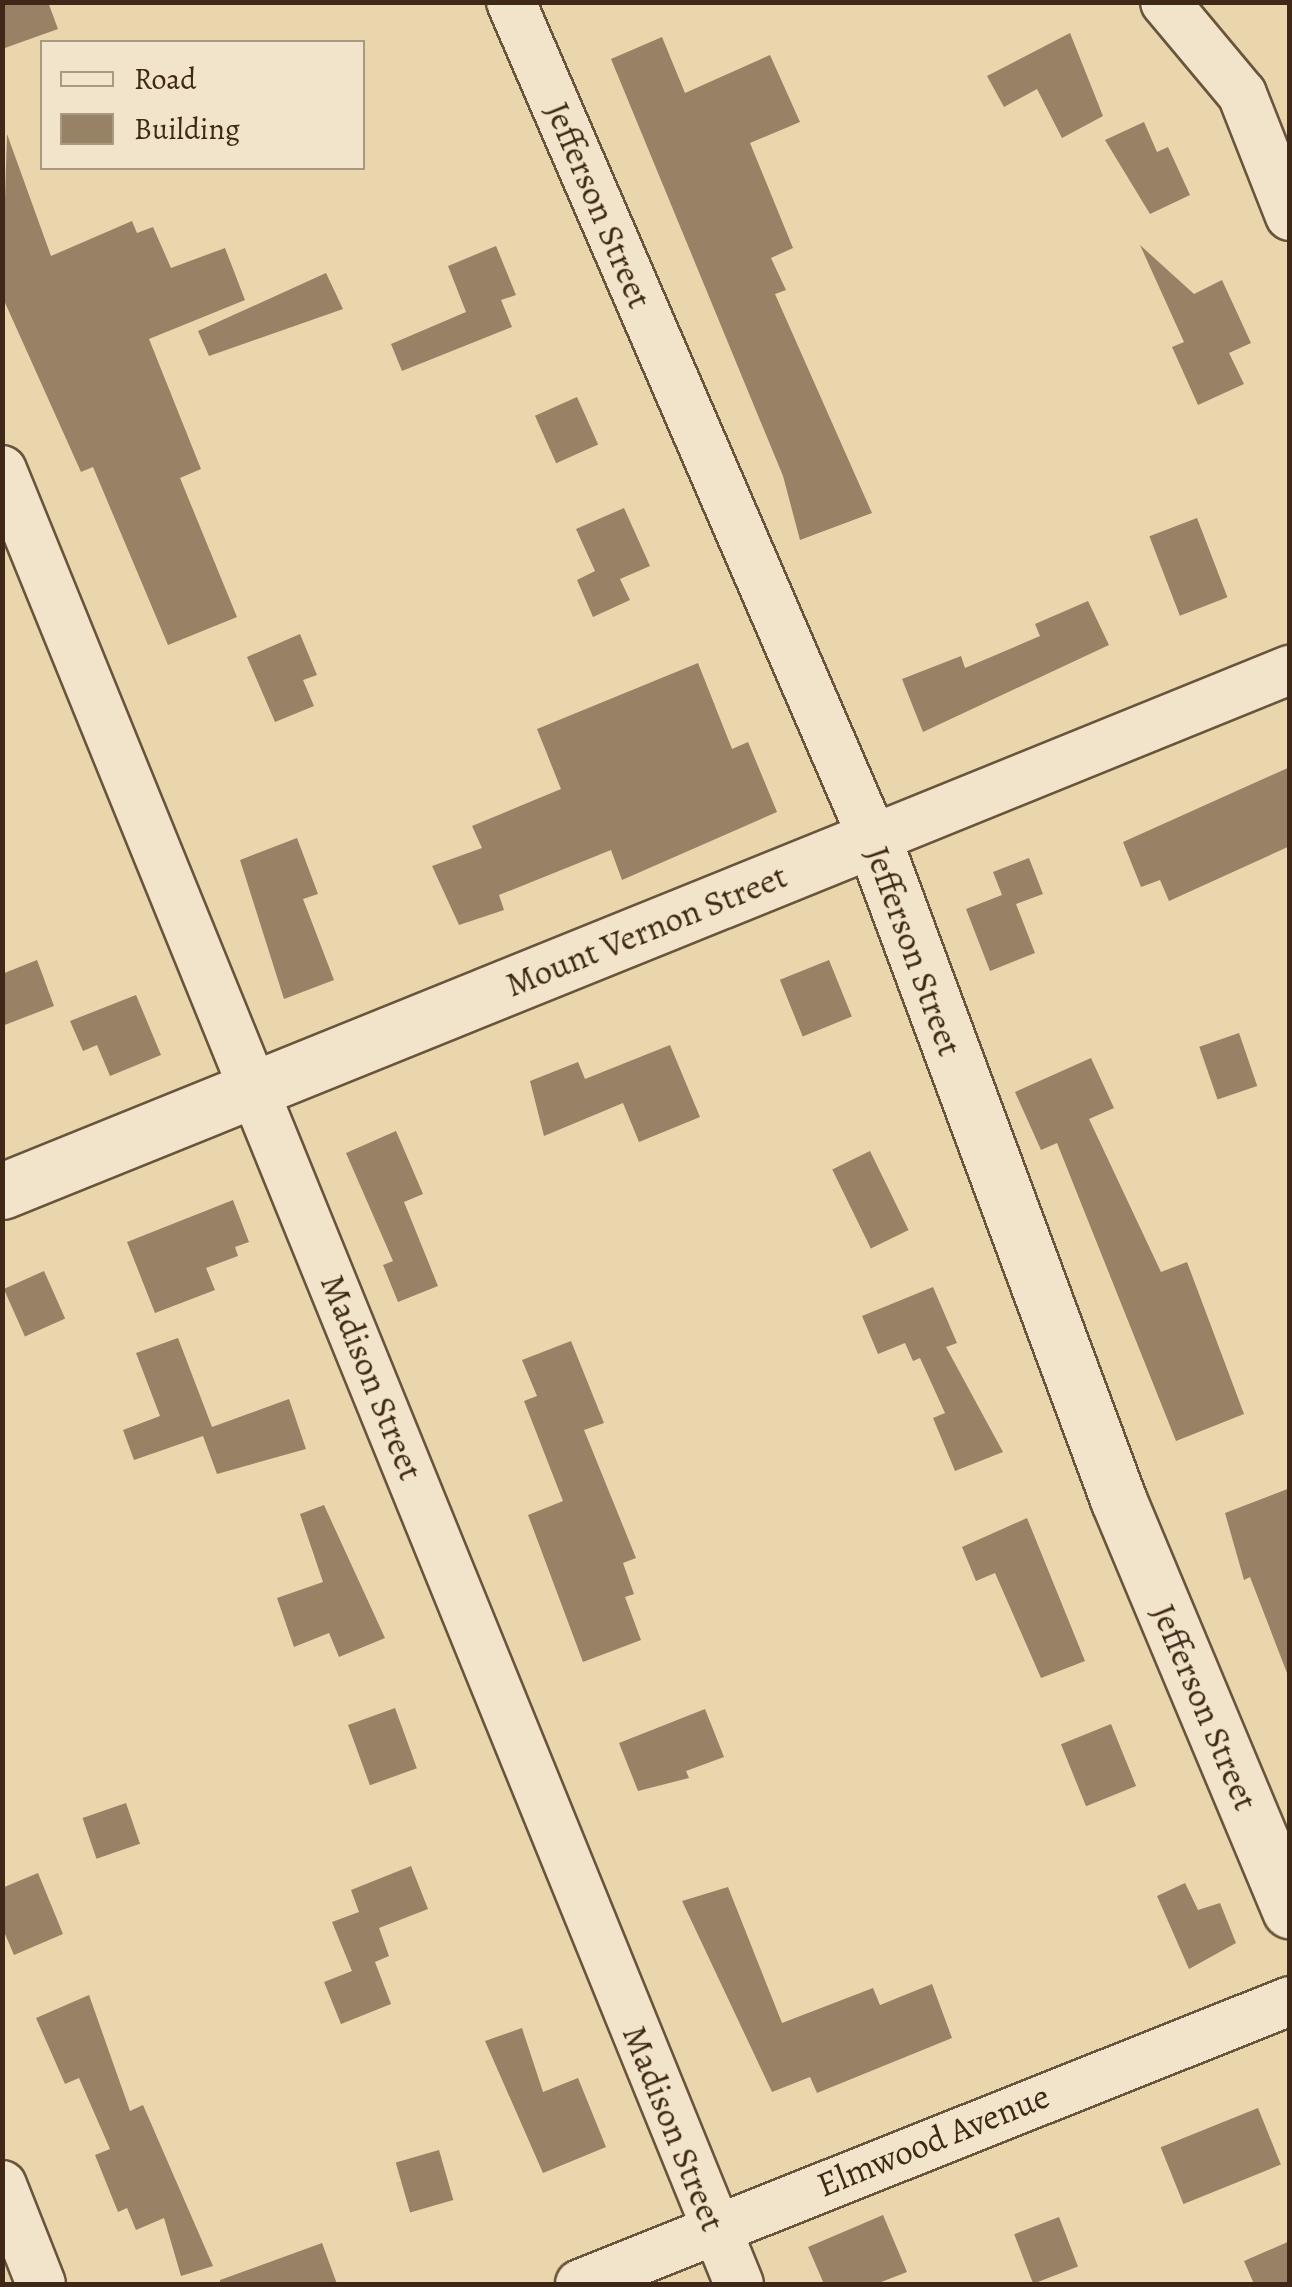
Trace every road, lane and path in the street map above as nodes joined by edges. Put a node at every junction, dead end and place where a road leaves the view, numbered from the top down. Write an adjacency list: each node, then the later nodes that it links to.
1 (511, 2): 6 (street, Jefferson Street)
2 (1164, 2): 3 (street)
3 (1290, 216)
4 (2, 470): 7 (street, Madison Street)
5 (1290, 670): 6 (street, Mount Vernon Street)
6 (873, 839): 7 (street, Mount Vernon Street); 9 (street, Jefferson Street)
7 (258, 1089): 8 (street, Mount Vernon Street); 12 (street, Madison Street)
8 (2, 1191)
9 (1290, 1910)
10 (1290, 2001): 12 (street, Elmwood Avenue)
11 (2, 2185): 13 (street)
12 (716, 2230): 14 (street, Elmwood Avenue); 15 (street, Madison Street)
13 (41, 2284)
14 (580, 2284)
15 (739, 2284)

